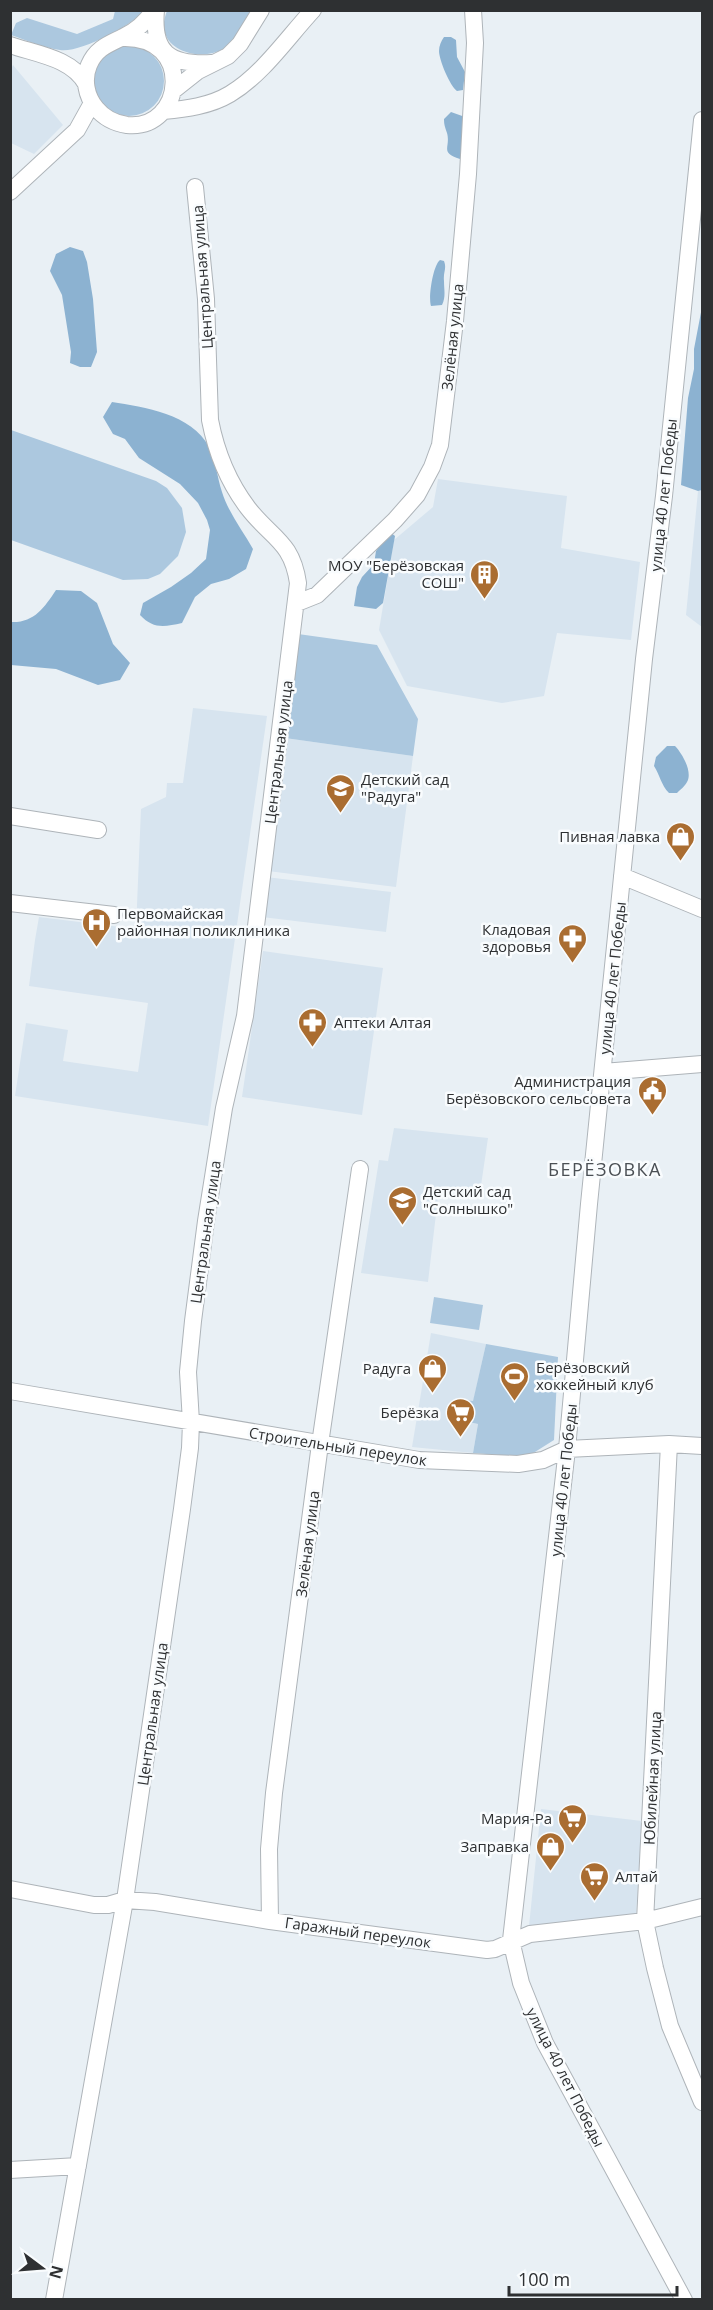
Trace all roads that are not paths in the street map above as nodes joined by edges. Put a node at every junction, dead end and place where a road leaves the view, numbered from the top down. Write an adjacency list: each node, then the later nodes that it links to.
1 (155, 10): 5 (street); 7 (street)
2 (261, 10): 10 (street)
3 (313, 10): 14 (street)
4 (473, 10): 20 (street, Зелёная улица)
5 (122, 38): 7 (street); 8 (street)
6 (10, 45): 9 (street)
7 (162, 51): 10 (street); 12 (street)
8 (96, 53): 9 (street); 11 (street)
9 (64, 63): 11 (street)
10 (212, 63): 12 (street)
11 (86, 84): 13 (street)
12 (174, 90): 14 (street)
13 (92, 103): 16 (street); 17 (street)
14 (163, 111): 16 (street)
15 (702, 120): 23 (street, улица 40 лет Победы)
16 (118, 124): 17 (street)
17 (77, 130): 19 (street)
18 (195, 188): 20 (street, Центральная улица)
19 (10, 192)
20 (297, 603): 31 (street, Центральная улица)
21 (10, 816): 22 (street)
22 (98, 830)
23 (622, 876): 25 (street); 28 (street, улица 40 лет Победы)
24 (10, 903): 26 (street)
25 (702, 909)
26 (114, 915)
27 (702, 1064): 28 (street)
28 (603, 1072): 35 (street, улица 40 лет Победы)
29 (360, 1169): 32 (street, Зелёная улица)
30 (10, 1391): 31 (street, Строительный переулок)
31 (191, 1422): 32 (street, Строительный переулок); 37 (street, Центральная улица)
32 (320, 1444): 35 (street, Строительный переулок); 39 (street, Зелёная улица)
33 (669, 1444): 34 (street, Строительный переулок); 35 (street, Строительный переулок); 40 (street, Юбилейная улица)
34 (702, 1446)
35 (567, 1449): 41 (street, улица 40 лет Победы)
36 (14, 1894): 37 (street, Гаражный переулок)
37 (125, 1900): 39 (street, Гаражный переулок); 43 (street, Центральная улица)
38 (702, 1907): 40 (street, Гаражный переулок)
39 (270, 1921): 41 (street, Гаражный переулок)
40 (645, 1921): 41 (street, Гаражный переулок); 42 (street, Юбилейная улица)
41 (511, 1940): 46 (street, улица 40 лет Победы)
42 (702, 2102)
43 (78, 2166): 44 (street); 45 (street, Центральная улица)
44 (10, 2170)
45 (54, 2300)
46 (684, 2300)

